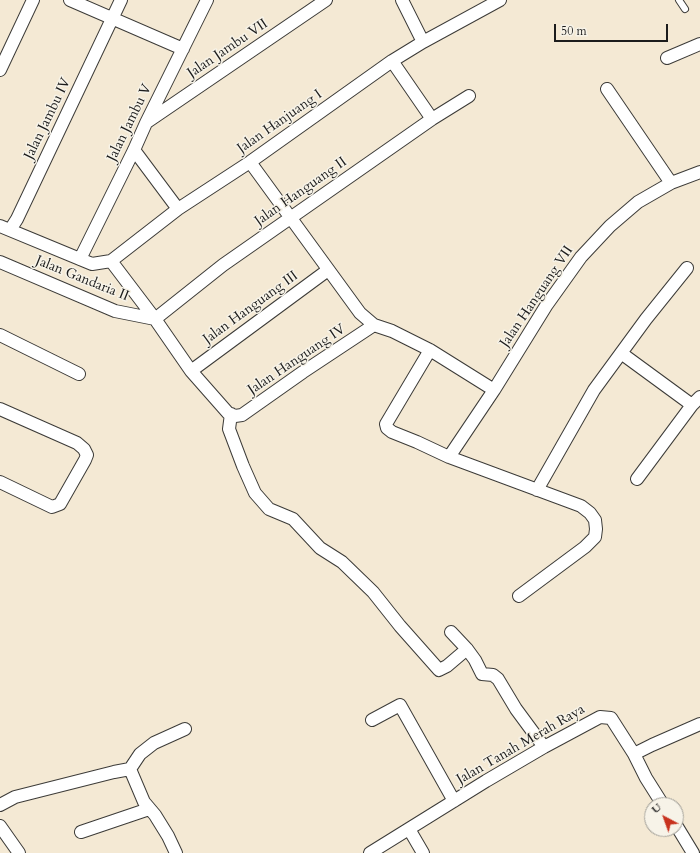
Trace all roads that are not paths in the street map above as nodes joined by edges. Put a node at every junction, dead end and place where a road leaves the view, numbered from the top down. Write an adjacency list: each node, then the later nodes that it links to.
1 (33, 0): 16 (street)
2 (70, 0): 10 (street)
3 (121, 0): 10 (street, Jalan Jambu IV)
4 (207, 0): 13 (street, Jalan Jambu V)
5 (326, 0): 20 (street, Jalan Jambu VII)
6 (402, 0): 11 (street)
7 (500, 0): 11 (street, Jalan Hanjuang I)
8 (679, 0): 9 (lane)
9 (685, 9)
10 (112, 19): 13 (street); 27 (street, Jalan Jambu IV)
11 (423, 42): 15 (street, Jalan Hanjuang I)
12 (700, 44): 14 (street)
13 (183, 50): 20 (street, Jalan Jambu V)
14 (668, 58)
15 (392, 61): 19 (street); 22 (street, Jalan Hanjuang I)
16 (0, 70)
17 (607, 89): 24 (street)
18 (469, 96): 19 (street, Jalan Hanguang II)
19 (432, 119): 26 (street, Jalan Hanguang II)
20 (146, 123): 21 (street, Jalan Jambu V)
21 (134, 150): 25 (street); 28 (street, Jalan Jambu V)
22 (250, 162): 25 (street, Jalan Hanjuang I); 26 (street)
23 (700, 172): 24 (street, Jalan Hanguang VII)
24 (671, 183): 40 (street, Jalan Hanguang VII)
25 (178, 210): 29 (street, Jalan Hanjuang I)
26 (291, 218): 32 (street); 33 (street, Jalan Hanguang II)
27 (5, 228): 28 (street, Jalan Hanjuang I)
28 (80, 259): 29 (street, Jalan Hanjuang I)
29 (111, 261): 33 (street)
30 (0, 262): 33 (street, Jalan Gandaria II)
31 (687, 268): 37 (street)
32 (328, 270): 34 (street); 38 (street, Jalan Hanguang III)
33 (155, 319): 38 (street)
34 (374, 325): 36 (street); 43 (street, Jalan Hanguang IV)
35 (0, 335): 39 (street)
36 (430, 350): 40 (street); 44 (street)
37 (621, 353): 41 (street); 47 (street)
38 (191, 371): 43 (street)
39 (79, 374)
40 (494, 390): 44 (street, Jalan Hanguang VII)
41 (696, 401): 45 (street)
42 (0, 409): 46 (street)
43 (233, 415): 50 (street)
44 (449, 457): 47 (street)
45 (637, 479)
46 (0, 482)
47 (537, 490): 48 (street)
48 (519, 596)
49 (451, 632): 50 (street)
50 (467, 649): 54 (street)
51 (372, 720): 58 (street)
52 (700, 724): 55 (street)
53 (185, 729): 56 (street)
54 (544, 747): 55 (street, Jalan Tanah Merah Raya); 58 (street, Jalan Tanah Merah Raya)
55 (634, 754): 57 (street)
56 (130, 769): 59 (street); 60 (street)
57 (658, 797)
58 (454, 801): 62 (street, Jalan Tanah Merah Raya)
59 (0, 805)
60 (149, 809): 63 (street); 66 (street)
61 (0, 826): 65 (street)
62 (409, 829): 67 (street, Jalan Tanah Merah Raya); 68 (street)
63 (81, 832)
64 (683, 837): 69 (street)
65 (19, 853)
66 (176, 853)
67 (370, 853)
68 (423, 853)
69 (693, 853)

